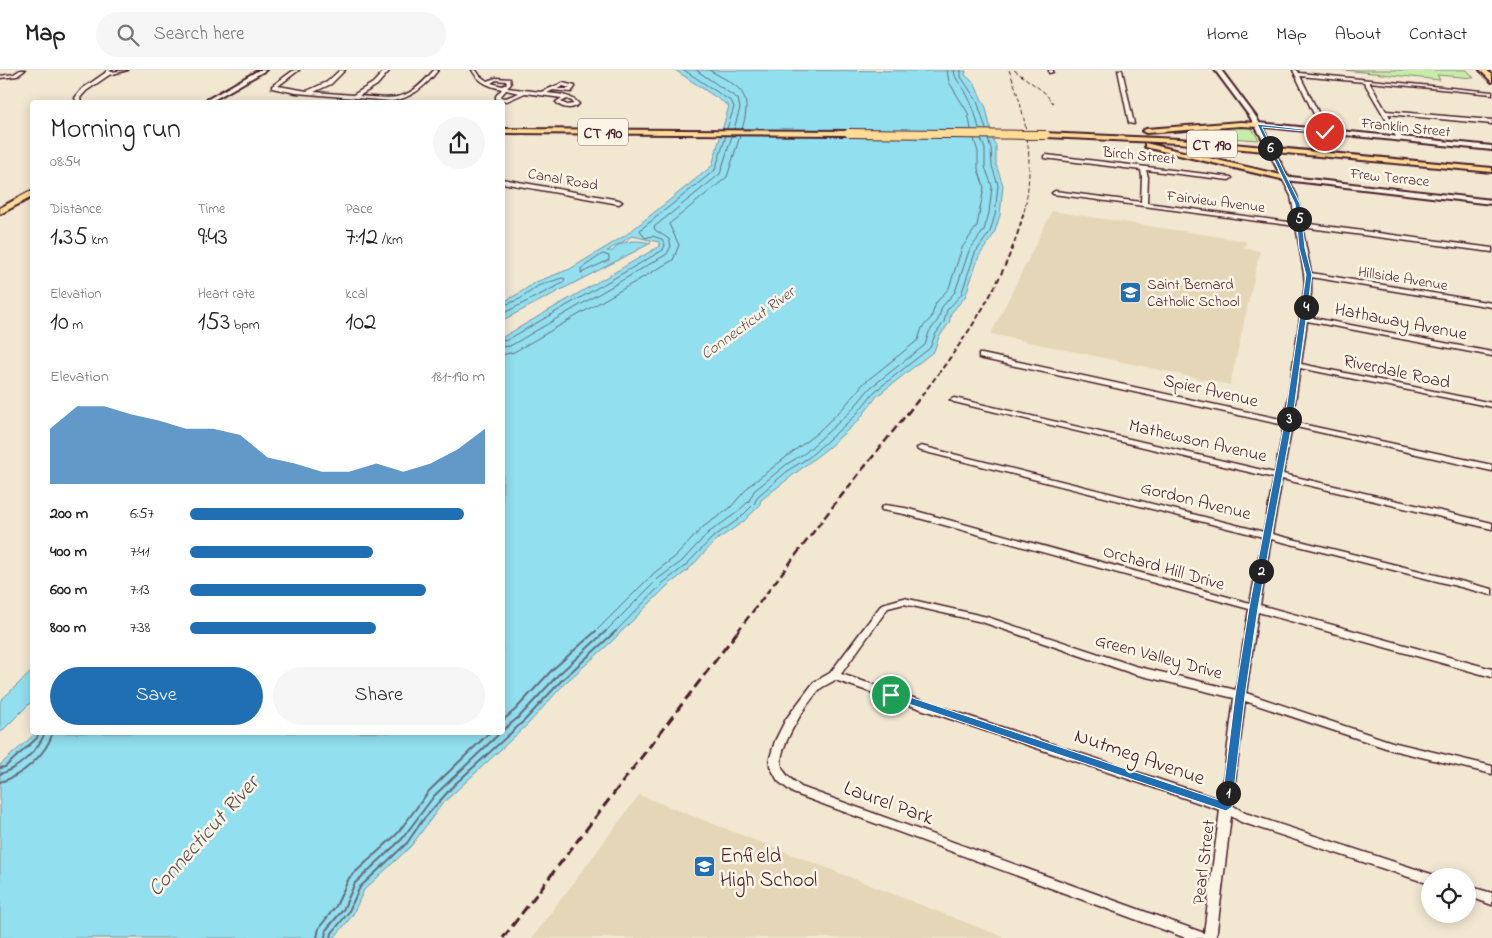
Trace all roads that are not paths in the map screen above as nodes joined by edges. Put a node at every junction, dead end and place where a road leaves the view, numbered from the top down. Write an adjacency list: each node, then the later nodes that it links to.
1 (23, 70): 15 (street)
2 (126, 70): 14 (street)
3 (263, 70): 28 (main road)
4 (297, 70): 24 (street)
5 (343, 70): 24 (street)
6 (388, 70): 25 (street)
7 (436, 70): 25 (street)
8 (474, 70): 18 (street)
9 (1120, 70): 31 (street)
10 (1218, 70): 32 (street, Pearl Street)
11 (1289, 70): 13 (street)
12 (1483, 70): 16 (main road)
13 (1296, 71): 17 (street); 34 (street)
14 (108, 72): 27 (street)
15 (0, 77)
16 (1491, 79)
17 (1364, 80): 23 (street); 29 (street)
18 (485, 83): 19 (street); 19 (street)
19 (504, 88): 21 (street); 21 (street)
20 (550, 89): 22 (street)
21 (524, 92): 22 (street)
22 (543, 93): 26 (street)
23 (1492, 93)
24 (308, 94): 25 (street)
25 (353, 97)
26 (566, 98)
27 (77, 100)
28 (210, 100)
29 (1384, 112): 30 (street); 37 (street)
30 (1492, 122)
31 (1132, 123)
32 (1258, 125): 34 (main road, Franklin Street); 35 (main road); 45 (street, Pearl Street, bridge)
33 (505, 131): 35 (main road, CT 190, bridge)
34 (1325, 132): 37 (main road, Franklin Street)
35 (1049, 135): 36 (main road, CT 190)
36 (1086, 135): 39 (main road, CT 190); 45 (main road)
37 (1400, 139): 38 (main road, Franklin Street)
38 (1492, 148)
39 (1337, 155): 42 (main road, CT 190); 43 (main road, CT 190)
40 (1046, 158): 41 (street, Birch Street)
41 (1143, 168): 44 (street, Birch Street); 51 (street)
42 (1492, 170)
43 (1492, 177)
44 (1229, 178)
45 (1285, 178): 50 (main road, Frew Terrace); 53 (street, Pearl Street)
46 (505, 182): 49 (street, Canal Road)
47 (1055, 193): 51 (street, Fairview Avenue)
48 (30, 196): 52 (main road)
49 (619, 202)
50 (1492, 202)
51 (1144, 204): 53 (street, Fairview Avenue)
52 (0, 211)
53 (1299, 224): 54 (street, Fairview Avenue); 55 (street, Pearl Street)
54 (1492, 250)
55 (1309, 275): 56 (street, Hillside Avenue); 57 (street, Pearl Street)
56 (1492, 305)
57 (1304, 318): 58 (street, Hathaway Avenue); 60 (street, Pearl Street)
58 (1492, 354)
59 (982, 356): 63 (street, Spier Avenue)
60 (1296, 365): 62 (street, Riverdale Road); 63 (street, Pearl Street)
61 (954, 400): 66 (street, Mathewson Avenue)
62 (1492, 406)
63 (1288, 424): 65 (street, Spier Avenue); 66 (street, Pearl Street)
64 (921, 448): 69 (street, Gordon Avenue)
65 (1492, 468)
66 (1278, 476): 68 (street, Mathewson Avenue); 69 (street, Pearl Street)
67 (885, 508): 72 (street, Orchard Hill Drive)
68 (1492, 526)
69 (1267, 535): 70 (street, Gordon Avenue); 72 (street, Pearl Street)
70 (1492, 592)
71 (904, 601): 74 (street, Laurel Park); 75 (street, Green Valley Drive)
72 (1254, 608): 73 (street, Orchard Hill Drive); 75 (street, Pearl Street)
73 (1492, 673)
74 (834, 676): 77 (street, Nutmeg Avenue); 81 (street, Laurel Park)
75 (1240, 696): 76 (street, Green Valley Drive); 77 (street, Pearl Street)
76 (1492, 770)
77 (1226, 807): 78 (street, Nutmeg Avenue); 82 (street, Pearl Street)
78 (1421, 876)
79 (1476, 894): 80 (street)
80 (1492, 899)
81 (1202, 938)
82 (1210, 938)

